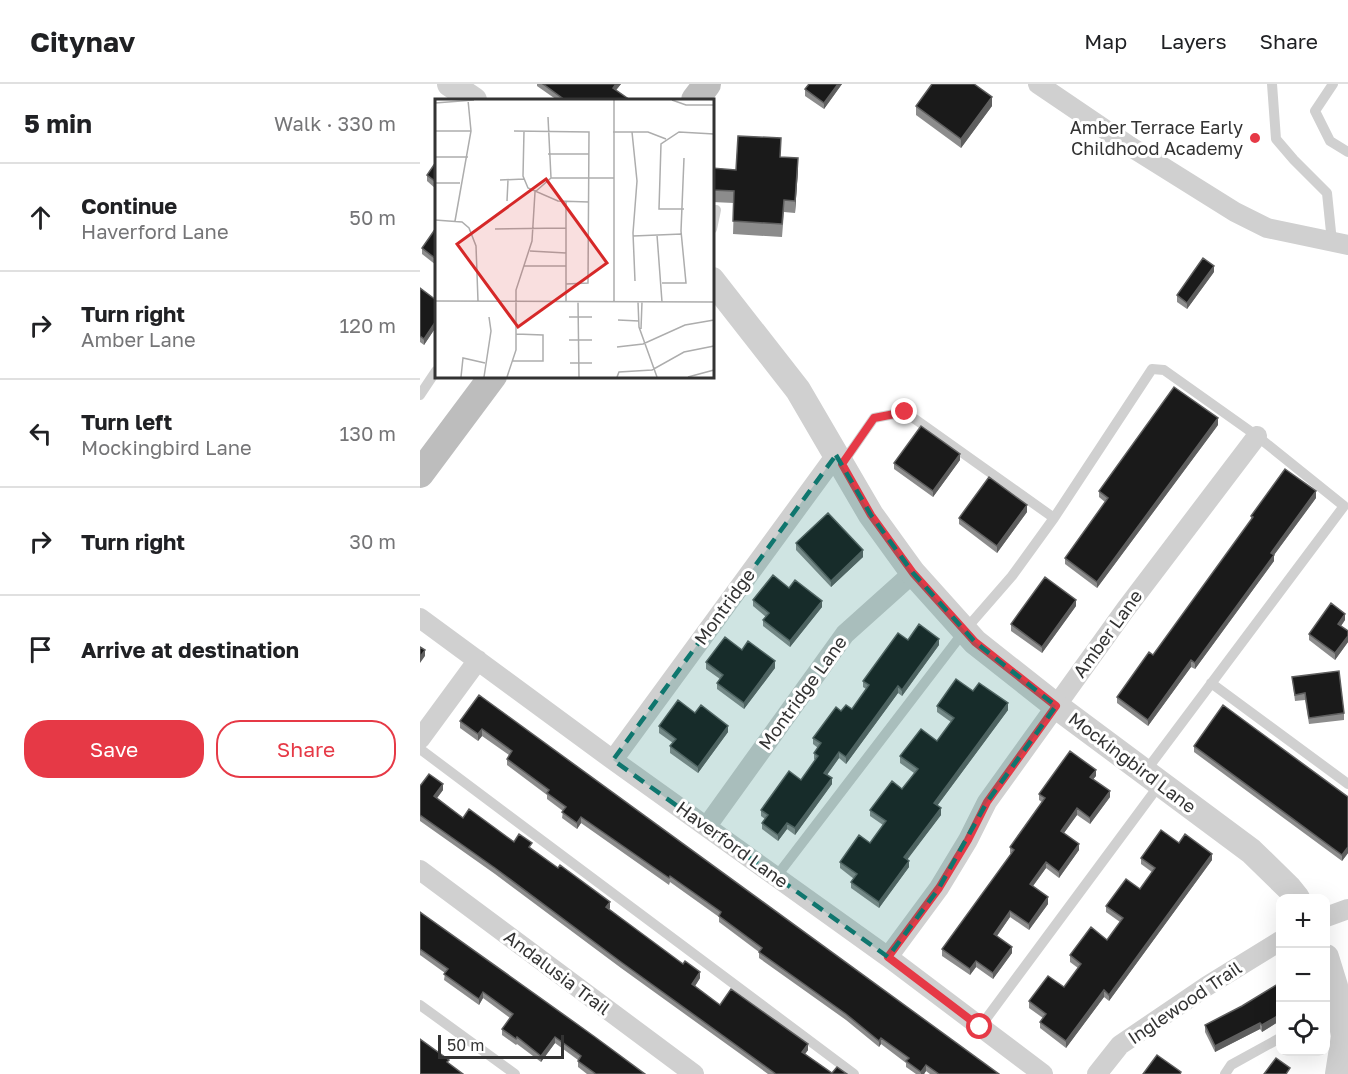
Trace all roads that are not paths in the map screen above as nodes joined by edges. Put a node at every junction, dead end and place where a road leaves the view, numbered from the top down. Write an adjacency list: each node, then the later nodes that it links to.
1 (450, 84): 6 (street)
2 (707, 84): 7 (main road)
3 (1038, 84): 11 (street)
4 (1272, 84): 11 (lane)
5 (1332, 84): 8 (lane)
6 (472, 99)
7 (696, 99)
8 (1348, 152)
9 (717, 210): 10 (lane)
10 (714, 221)
11 (1340, 244)
12 (714, 283): 17 (street, Mockingbird Lane)
13 (435, 372): 15 (lane)
14 (492, 378): 18 (main road)
15 (420, 395)
16 (1257, 436): 19 (lane); 20 (lane); 26 (street, Amber Lane)
17 (839, 459): 20 (lane); 21 (street, Mockingbird Lane); 29 (street, Montridge)
18 (420, 474)
19 (1346, 508): 25 (lane)
20 (1054, 518): 23 (lane)
21 (913, 573): 23 (street, Mockingbird Lane); 32 (street, Montridge Lane)
22 (420, 618): 24 (street, Haverford Lane)
23 (965, 630): 26 (street, Mockingbird Lane); 34 (lane)
24 (478, 660): 27 (street); 29 (street, Haverford Lane)
25 (1211, 683): 30 (lane); 31 (lane)
26 (1056, 706): 30 (street, Mockingbird Lane); 39 (street, Amber Lane)
27 (420, 739)
28 (420, 749): 47 (lane)
29 (613, 760): 32 (street, Haverford Lane)
30 (1152, 778): 35 (street, Mockingbird Lane); 43 (lane)
31 (1348, 784)
32 (706, 826): 34 (street, Haverford Lane)
33 (420, 870): 46 (street, Andalusia Trail)
34 (776, 877): 39 (street, Haverford Lane)
35 (1294, 894)
36 (1348, 909): 37 (street)
37 (1330, 915)
38 (1276, 944): 49 (street, Inglewood Trail)
39 (888, 957): 43 (street, Haverford Lane)
40 (1330, 970): 42 (street)
41 (420, 1005): 45 (lane)
42 (1341, 1019): 51 (street)
43 (980, 1027): 48 (street, Haverford Lane)
44 (1276, 1041): 50 (lane)
45 (515, 1074)
46 (694, 1074)
47 (854, 1074)
48 (1043, 1074)
49 (1097, 1074)
50 (1225, 1074)
51 (1338, 1074)

